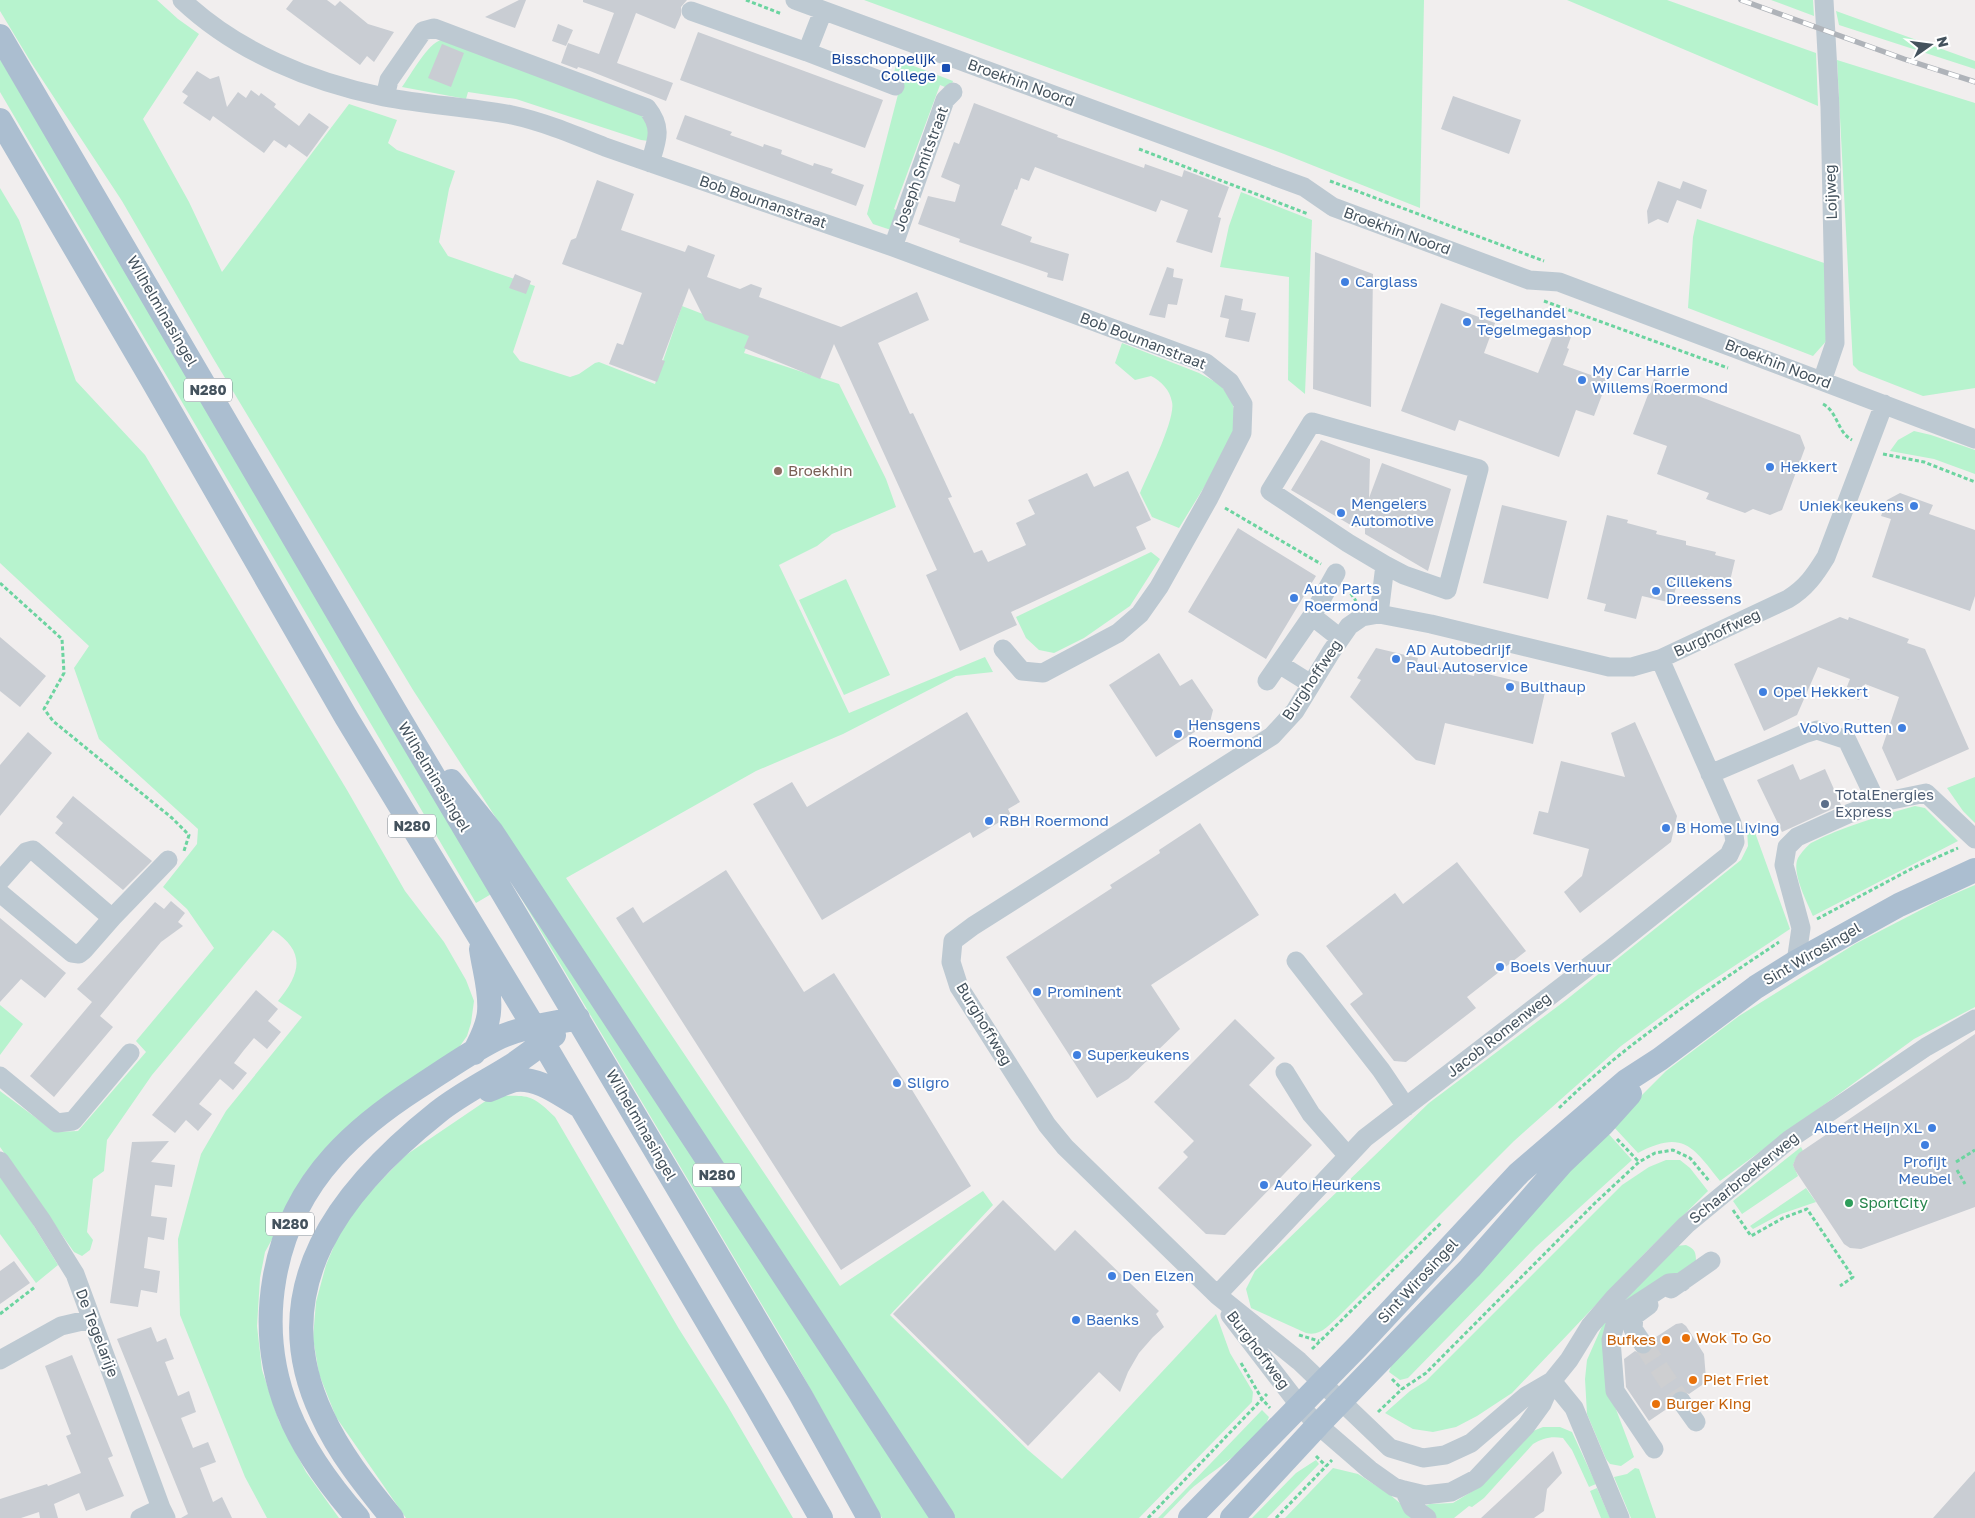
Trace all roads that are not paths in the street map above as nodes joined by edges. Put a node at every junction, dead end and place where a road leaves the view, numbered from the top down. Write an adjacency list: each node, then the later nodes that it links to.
1 (182, 0): 10 (street, Bob Boumanstraat)
2 (795, 0): 4 (street, Broekhin Noord)
3 (1824, 0): 14 (street, Loijweg)
4 (823, 10): 7 (street); 14 (street, Broekhin Noord)
5 (691, 11): 7 (street)
6 (0, 36): 27 (main road, Wilhelminasingel / N280)
7 (807, 52): 8 (street)
8 (895, 86)
9 (953, 92): 13 (street, Joseph Smitstraat)
10 (385, 97): 12 (street, Bob Boumanstraat); 12 (street)
11 (0, 120): 36 (main road, N280)
12 (650, 162): 13 (street, Bob Boumanstraat)
13 (894, 247): 22 (street, Bob Boumanstraat)
14 (1822, 381): 15 (street, Broekhin Noord)
15 (1884, 404): 16 (street, Broekhin Noord); 23 (street, Burghoffweg)
16 (1975, 439)
17 (1385, 565): 17 (street); 19 (street)
18 (1336, 573): 20 (street)
19 (1370, 615): 21 (street, Burghoffweg); 23 (street, Burghoffweg)
20 (1312, 616): 21 (street); 24 (street)
21 (1340, 638): 26 (street, Burghoffweg)
22 (1002, 649)
23 (1660, 660): 28 (street, Jacob Romenweg)
24 (1279, 664): 25 (street); 26 (street)
25 (1267, 681)
26 (1311, 684): 54 (street, Burghoffweg)
27 (395, 711): 39 (main road, Wilhelminasingel / N280); 73 (main road, N280)
28 (1710, 774): 29 (street); 48 (street, Jacob Romenweg)
29 (1877, 803): 30 (street); 38 (street)
30 (1975, 839)
31 (168, 860): 35 (street)
32 (1975, 870): 38 (main road, Sint Wirosingel)
33 (0, 881): 35 (street)
34 (0, 893): 35 (street)
35 (112, 918)
36 (479, 936): 41 (main road, N280); 43 (main road, N280)
37 (1296, 961): 48 (street)
38 (1796, 962): 44 (main road, Sint Wirosingel)
39 (578, 1018): 41 (main road, N280); 72 (main road, Wilhelminasingel / N280)
40 (1975, 1019): 58 (street, Schaarbroekerweg)
41 (538, 1035): 43 (main road, N280); 47 (main road, N280); 49 (main road, N280)
42 (130, 1053): 46 (street)
43 (474, 1053): 69 (main road, N280)
44 (1660, 1059): 59 (main road, Sint Wirosingel); 61 (main road, Sint Wirosingel)
45 (1284, 1072): 50 (street)
46 (0, 1076)
47 (580, 1106): 49 (main road, N280); 71 (main road, N280)
48 (1406, 1107): 50 (street, Jacob Romenweg)
49 (439, 1111): 70 (main road, N280)
50 (1348, 1156): 54 (street, Jacob Romenweg)
51 (0, 1161): 55 (street, De Tegelarije)
52 (1711, 1261): 53 (street)
53 (1682, 1282): 56 (street); 65 (street)
54 (1216, 1295): 59 (street, Burghoffweg); 62 (street, Burghoffweg)
55 (91, 1319): 57 (street); 67 (street, De Tegelarije)
56 (1643, 1344)
57 (0, 1360)
58 (1552, 1381): 61 (street, Schaarbroekerweg); 66 (street, Schaarbroekerweg); 77 (street)
59 (1322, 1382): 61 (street, Burghoffweg); 62 (main road, Sint Wirosingel)
60 (1682, 1401): 63 (street)
61 (1342, 1402): 64 (main road, Sint Wirosingel)
62 (1300, 1406): 64 (street, Burghoffweg); 74 (main road, Sint Wirosingel)
63 (1696, 1422)
64 (1318, 1425): 66 (street, Schaarbroekerweg); 75 (main road, Sint Wirosingel)
65 (1654, 1450)
66 (1404, 1490): 76 (street)
67 (164, 1513): 68 (street)
68 (140, 1518)
69 (358, 1518)
70 (392, 1518)
71 (821, 1518)
72 (869, 1518)
73 (943, 1518)
74 (1190, 1518)
75 (1232, 1518)
76 (1426, 1518)
77 (1620, 1518)

